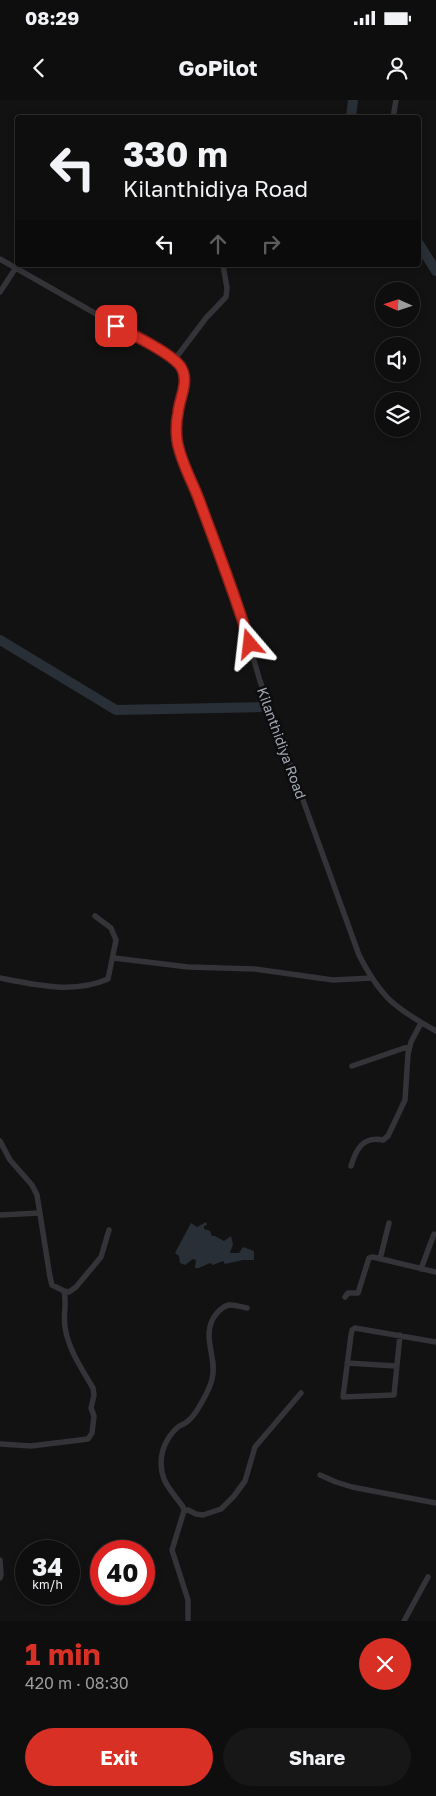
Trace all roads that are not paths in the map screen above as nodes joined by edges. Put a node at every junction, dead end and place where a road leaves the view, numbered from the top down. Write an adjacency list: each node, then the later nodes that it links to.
1 (396, 100): 2 (street)
2 (394, 115)
3 (0, 259): 5 (street)
4 (223, 267): 7 (street)
5 (15, 268): 6 (street); 7 (street)
6 (0, 292)
7 (175, 359): 11 (street, Kilanthidiya Road)
8 (95, 916): 9 (street)
9 (114, 958): 10 (street); 11 (street)
10 (0, 978)
11 (372, 978): 12 (street, Kilanthidiya Road)
12 (422, 1023): 13 (street, Kilanthidiya Road); 14 (street)
13 (436, 1031)
14 (410, 1046): 15 (street); 17 (street)
15 (352, 1066)
16 (0, 1141): 18 (street)
17 (351, 1166)
18 (39, 1213): 19 (street); 26 (street)
19 (0, 1215)
20 (389, 1223): 23 (street)
21 (109, 1230): 26 (street)
22 (434, 1234): 24 (street)
23 (380, 1259): 24 (street); 27 (street)
24 (422, 1269): 25 (street)
25 (436, 1272)
26 (64, 1291): 34 (street)
27 (344, 1297)
28 (247, 1308): 37 (street)
29 (400, 1335): 30 (street); 31 (street); 32 (street)
30 (436, 1342)
31 (347, 1363): 32 (street); 32 (street)
32 (396, 1366)
33 (301, 1393): 37 (street)
34 (1, 1444)
35 (320, 1474): 36 (street)
36 (436, 1503)
37 (184, 1511): 41 (street)
38 (0, 1560): 40 (street)
39 (428, 1577): 42 (street)
40 (0, 1578)
41 (188, 1621)
42 (404, 1621)

